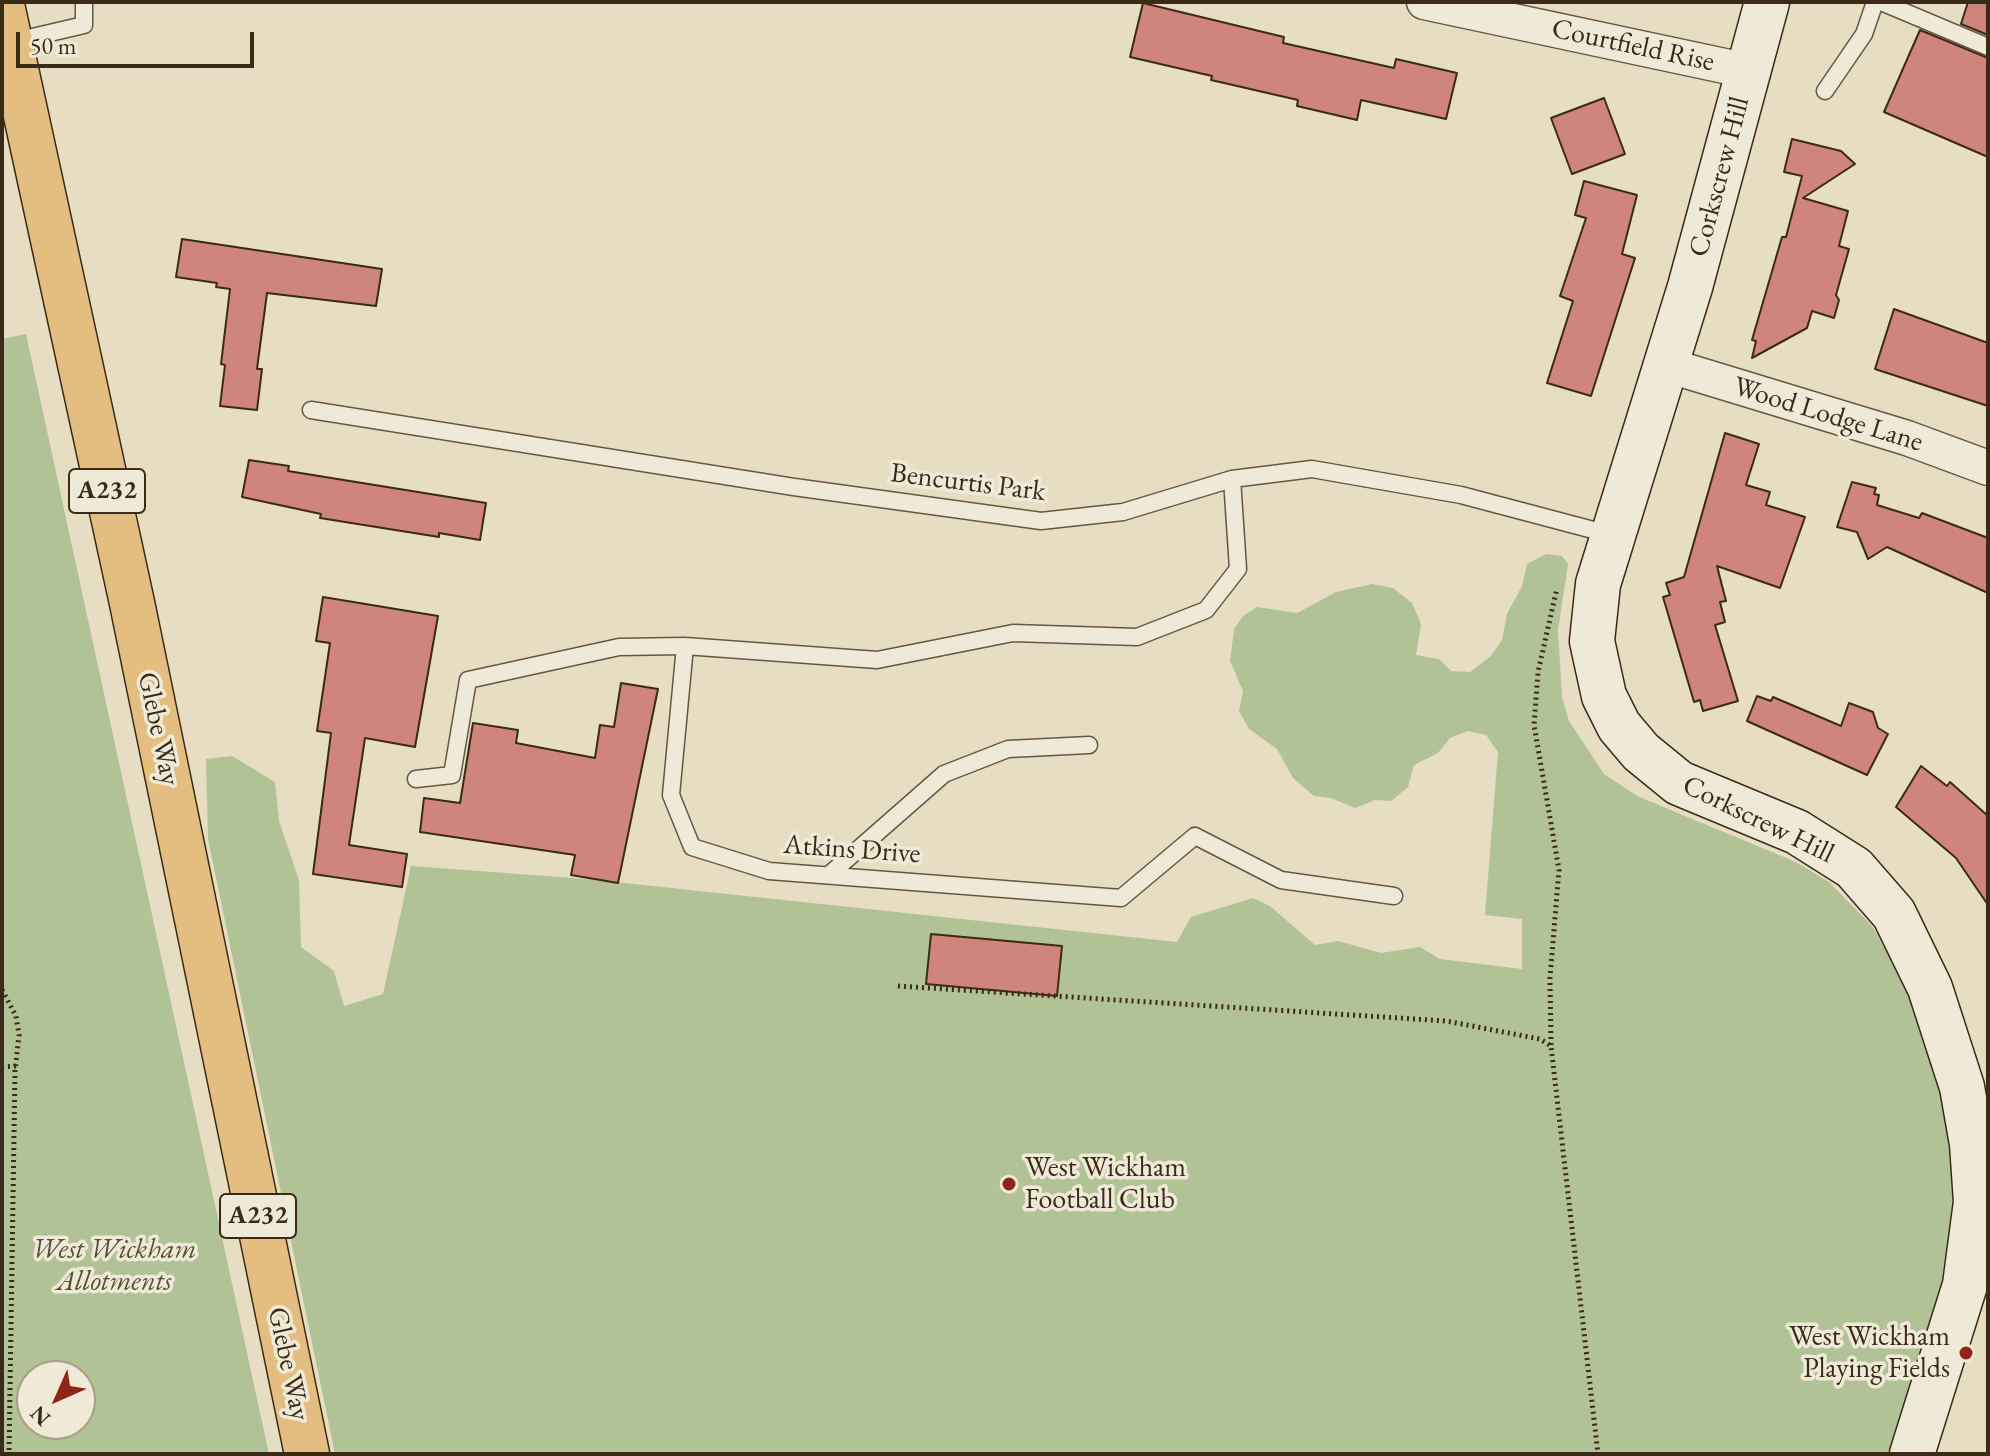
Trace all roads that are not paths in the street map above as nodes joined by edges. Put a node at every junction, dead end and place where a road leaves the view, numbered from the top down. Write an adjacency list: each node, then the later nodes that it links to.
1 (84, 2): 5 (lane)
2 (1424, 2): 7 (street, Courtfield Rise)
3 (1767, 2): 7 (street, Corkscrew Hill)
4 (1878, 2): 6 (lane); 8 (lane)
5 (6, 24): 19 (highway, Glebe Way / A232)
6 (1988, 47)
7 (1748, 71): 9 (street, Corkscrew Hill)
8 (1825, 91)
9 (1667, 365): 11 (street, Wood Lodge Lane); 13 (street, Corkscrew Hill)
10 (311, 410): 12 (lane, Bencurtis Park)
11 (1988, 468)
12 (1232, 479): 13 (lane, Bencurtis Park); 14 (lane)
13 (1612, 535): 20 (street, Corkscrew Hill)
14 (685, 646): 16 (lane); 17 (lane, Atkins Drive)
15 (1089, 745): 17 (lane)
16 (416, 779)
17 (830, 874): 18 (lane, Atkins Drive)
18 (1394, 896)
19 (307, 1454)
20 (1912, 1454)

